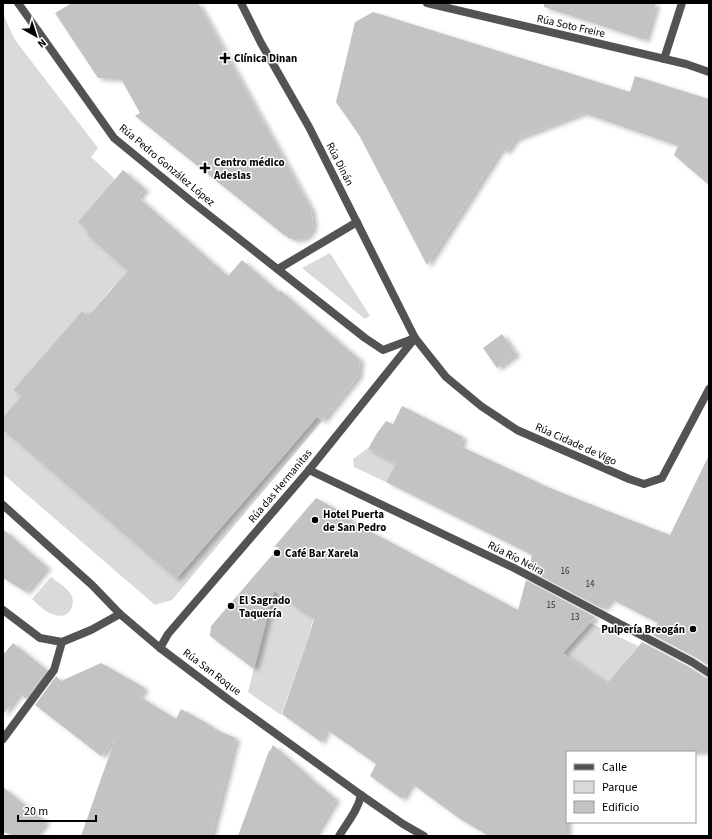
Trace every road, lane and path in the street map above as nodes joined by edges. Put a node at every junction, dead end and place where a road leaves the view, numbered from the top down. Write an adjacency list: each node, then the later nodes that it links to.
1 (18, 3): 8 (street, Rúa Pedro González López)
2 (241, 3): 7 (street, Rúa Dinán)
3 (427, 3): 5 (street, Rúa Soto Freire)
4 (682, 3): 5 (street)
5 (664, 59): 6 (street, Rúa Soto Freire)
6 (709, 72)
7 (357, 222): 8 (street); 9 (street, Rúa Dinán)
8 (278, 269): 9 (street, Rúa Pedro González López)
9 (415, 338): 10 (street, Rúa Cidade de Vigo); 11 (street, Rúa das Hermanitas)
10 (709, 389)
11 (309, 470): 16 (street, Rúa das Hermanitas); 17 (street, Rúa Río Neira)
12 (3, 505): 14 (street, Rúa San Roque)
13 (3, 610): 15 (street)
14 (120, 614): 15 (street); 16 (street, Rúa San Roque)
15 (62, 642): 18 (street)
16 (160, 648): 19 (street, Rúa San Roque)
17 (709, 673)
18 (3, 739)
19 (361, 795): 20 (street); 21 (street, Rúa San Roque)
20 (339, 836)
21 (424, 836)

